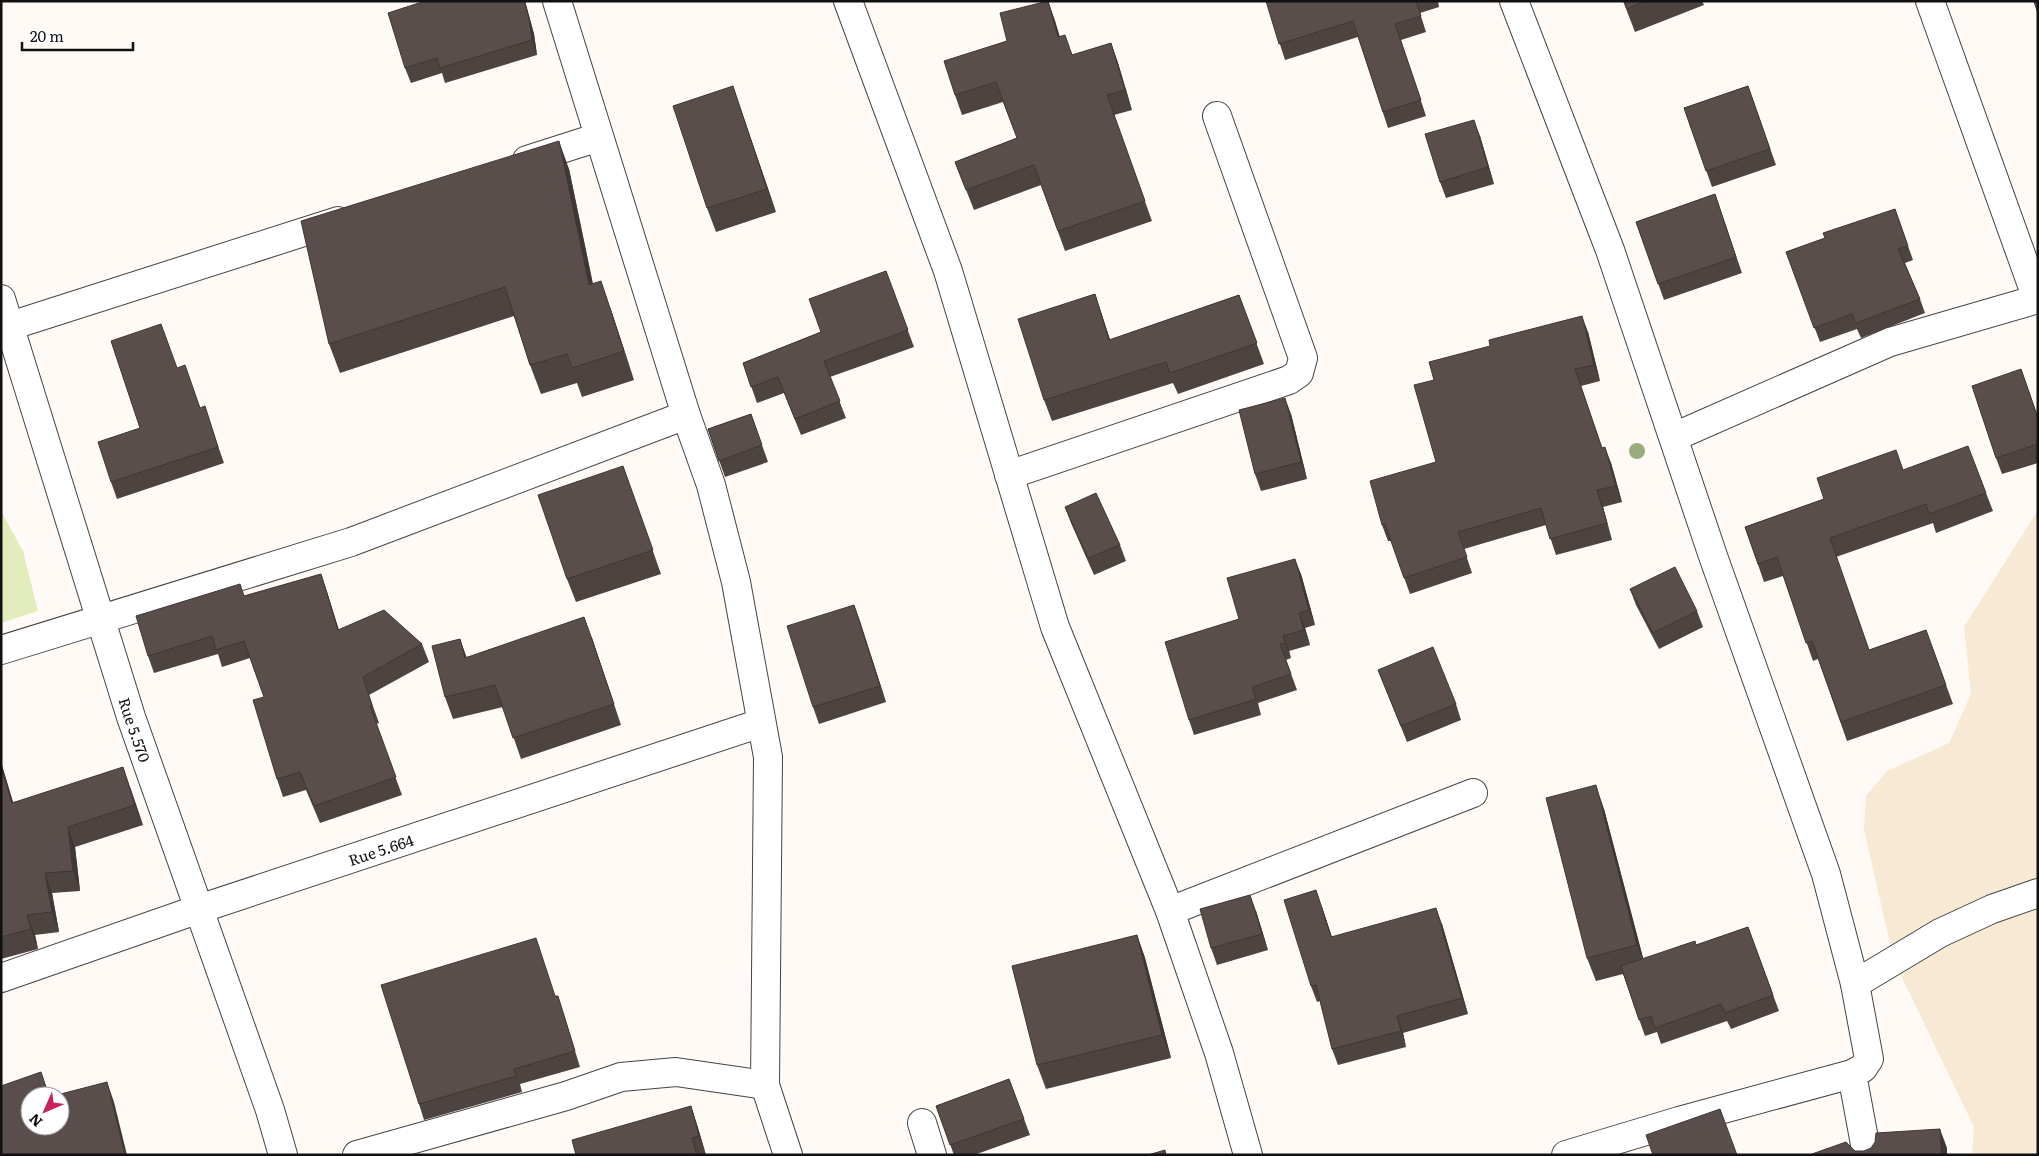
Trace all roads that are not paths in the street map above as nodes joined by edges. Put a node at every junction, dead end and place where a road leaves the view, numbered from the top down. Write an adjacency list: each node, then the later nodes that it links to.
1 (557, 1): 6 (street)
2 (848, 1): 14 (street)
3 (1514, 1): 13 (street)
4 (1930, 1): 10 (street)
5 (1217, 116): 14 (street)
6 (599, 137): 7 (street); 12 (street)
7 (504, 167)
8 (362, 213): 11 (street)
9 (1, 299): 11 (street, Rue 5.570)
10 (2038, 299): 13 (street)
11 (10, 326): 15 (street, Rue 5.570)
12 (686, 415): 15 (street); 17 (street)
13 (1674, 437): 23 (street)
14 (1009, 475): 21 (street)
15 (100, 618): 16 (street); 20 (street, Rue 5.570)
16 (1, 650)
17 (762, 723): 20 (street, Rue 5.664); 25 (street)
18 (1472, 793): 21 (street)
19 (2038, 892): 23 (street)
20 (199, 909): 22 (street, Rue 5.664); 27 (street, Rue 5.570)
21 (1170, 911): 31 (street)
22 (1, 978)
23 (1855, 984): 24 (street)
24 (1852, 1074): 32 (street); 33 (street)
25 (765, 1085): 28 (street); 29 (street)
26 (922, 1123): 30 (street)
27 (283, 1155)
28 (357, 1155)
29 (788, 1155)
30 (932, 1155)
31 (1248, 1155)
32 (1566, 1155)
33 (1867, 1155)

